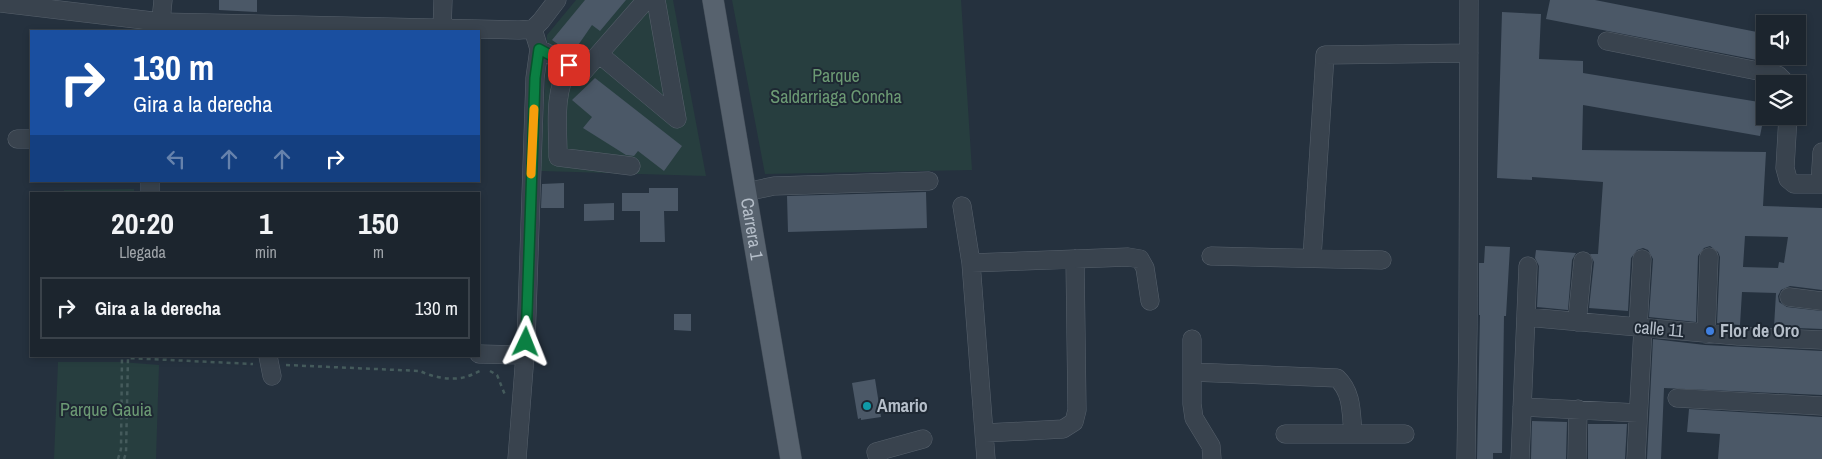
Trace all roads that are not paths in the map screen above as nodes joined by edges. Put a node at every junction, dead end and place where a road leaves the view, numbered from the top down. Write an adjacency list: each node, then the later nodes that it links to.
1 (163, 0): 10 (street)
2 (557, 0): 12 (street)
3 (646, 0): 16 (street)
4 (656, 0): 16 (street)
5 (713, 0): 24 (main road, Carrera 1)
6 (1469, 0): 15 (street)
7 (0, 3): 8 (street)
8 (42, 4): 10 (street)
9 (442, 18): 11 (street); 12 (street)
10 (160, 27): 11 (street)
11 (249, 28)
12 (532, 28): 14 (street)
13 (1607, 41): 18 (street)
14 (546, 52): 17 (street); 44 (street)
15 (1469, 53): 28 (street); 62 (street)
16 (599, 54): 17 (street)
17 (569, 65): 21 (street)
18 (1778, 75)
19 (1787, 125): 23 (street)
20 (1822, 152): 23 (street)
21 (631, 166)
22 (929, 181): 24 (street)
23 (1821, 184)
24 (746, 192): 58 (main road, Carrera 1)
25 (962, 206): 33 (street)
26 (1211, 256): 28 (street)
27 (1709, 257): 41 (street)
28 (1312, 258): 31 (street)
29 (1075, 259): 33 (street); 36 (street); 52 (street)
30 (1642, 259): 40 (street)
31 (1382, 260)
32 (1583, 261): 39 (street)
33 (971, 263): 52 (street)
34 (1528, 266): 38 (street)
35 (1790, 297): 37 (street)
36 (1150, 301)
37 (1822, 301)
38 (1526, 317): 39 (street, calle 11); 49 (street)
39 (1577, 322): 40 (street, calle 11)
40 (1641, 327): 41 (street, calle 11); 51 (street)
41 (1706, 334): 43 (street, calle 11)
42 (1192, 338): 46 (street)
43 (1822, 340)
44 (529, 346): 45 (street); 57 (street)
45 (480, 354)
46 (1192, 372): 54 (street); 61 (street)
47 (1676, 398): 48 (street)
48 (1822, 406)
49 (1522, 408): 50 (street); 63 (street)
50 (1578, 409): 51 (street); 64 (street)
51 (1638, 413): 65 (street)
52 (985, 433): 60 (street)
53 (1285, 434): 54 (street)
54 (1353, 434): 55 (street)
55 (1405, 434)
56 (923, 440): 59 (street)
57 (517, 459)
58 (791, 459)
59 (878, 459)
60 (986, 459)
61 (1212, 459)
62 (1466, 459)
63 (1520, 459)
64 (1577, 459)
65 (1636, 459)

